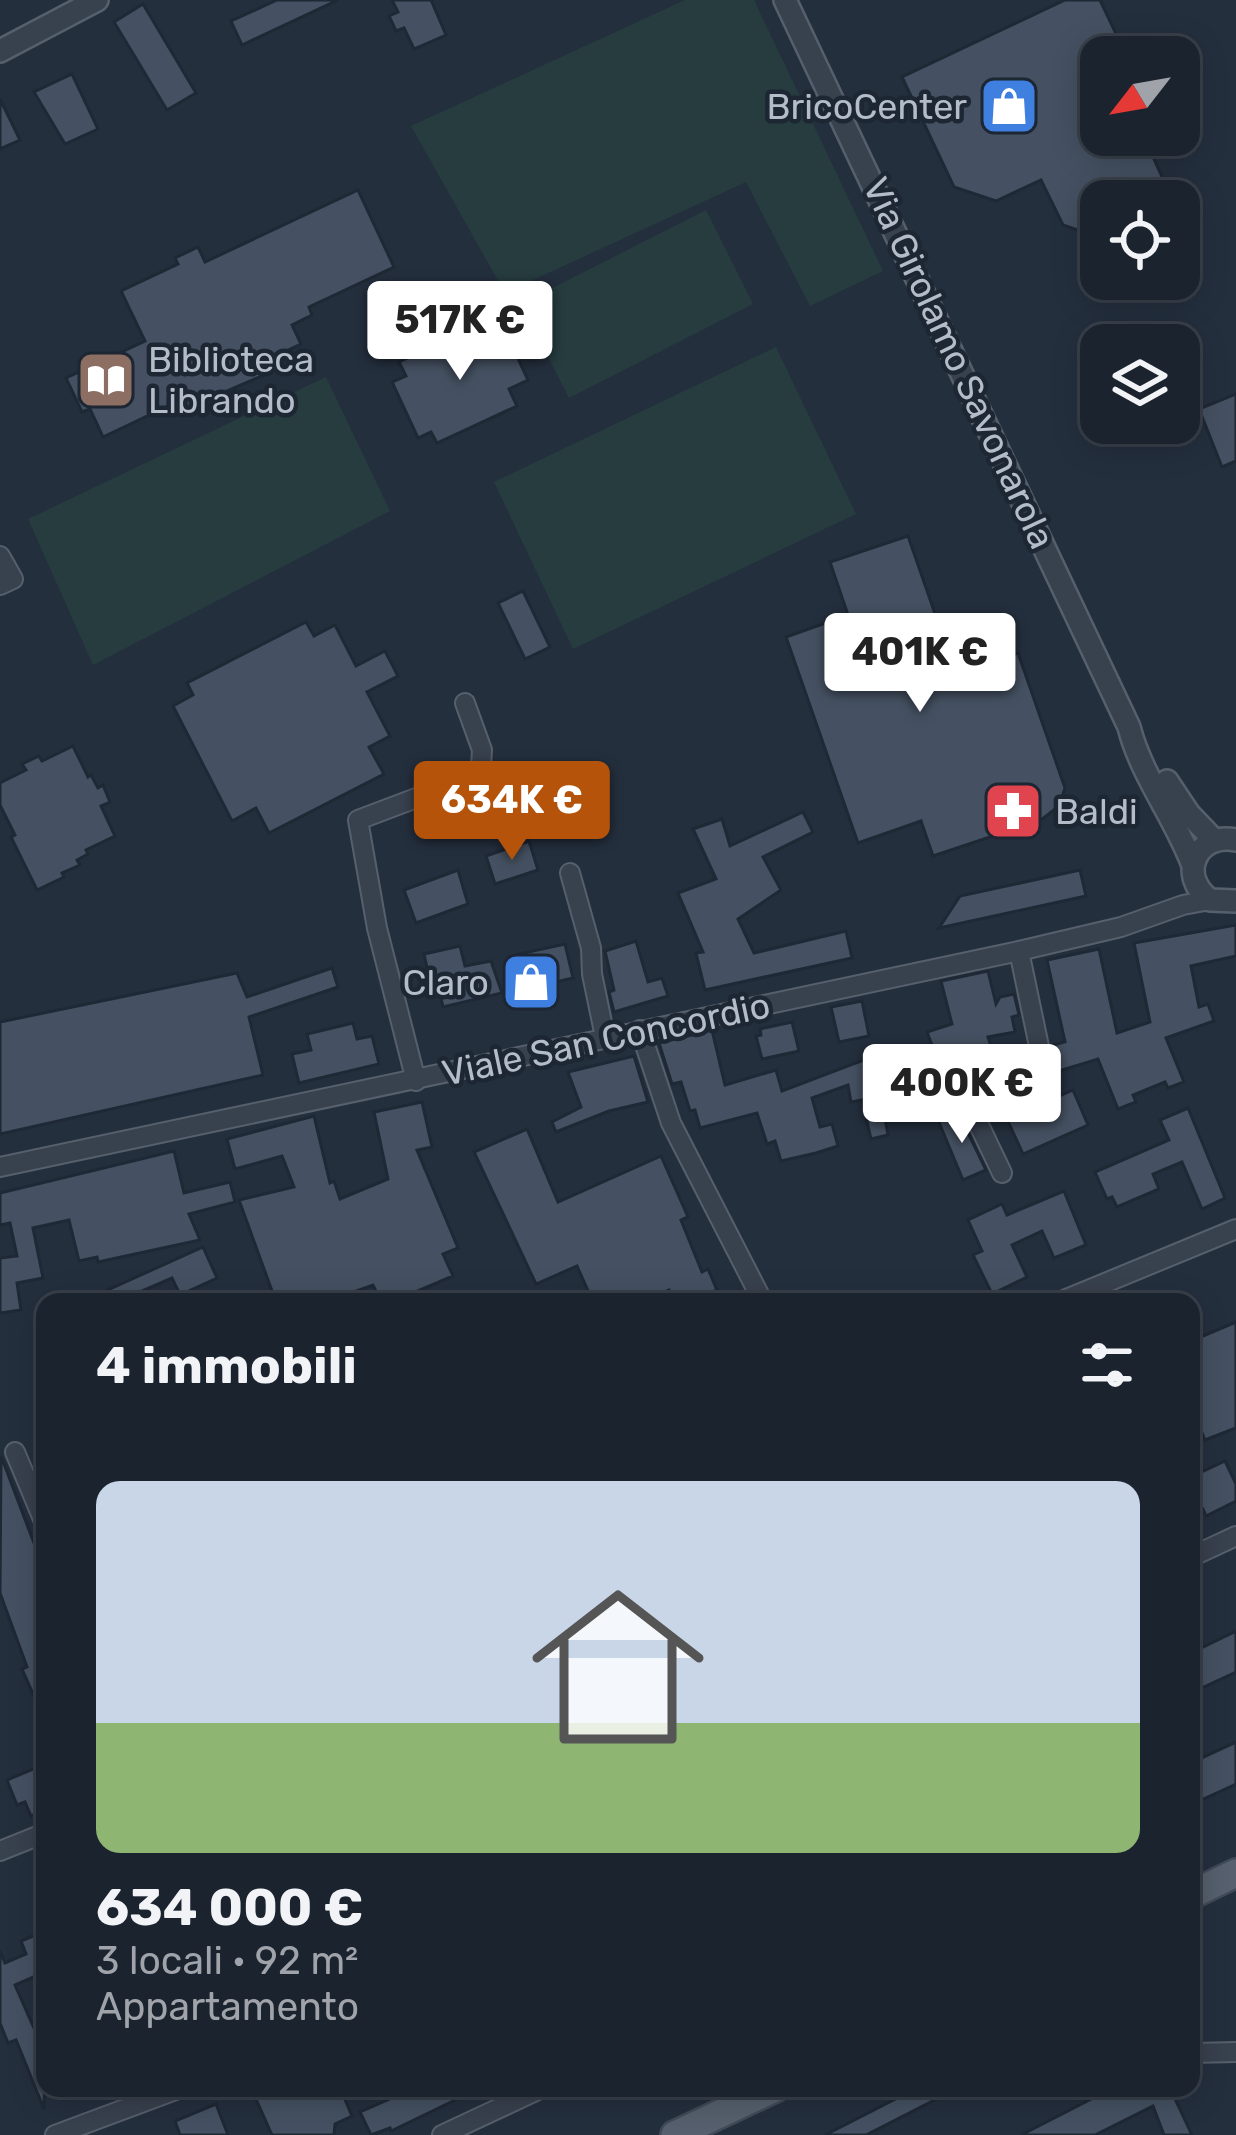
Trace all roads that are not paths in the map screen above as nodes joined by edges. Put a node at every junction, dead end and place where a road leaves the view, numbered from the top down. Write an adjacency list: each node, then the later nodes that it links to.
1 (98, 0): 3 (street)
2 (785, 0): 7 (street, Via Girolamo Savonarola)
3 (0, 51)
4 (0, 556): 5 (street)
5 (0, 585)
6 (465, 704): 16 (street)
7 (1130, 727): 8 (street, Via Girolamo Savonarola); 9 (street, Via Girolamo Savonarola)
8 (1225, 840): 9 (street)
9 (1192, 863): 11 (street)
10 (570, 873): 15 (street)
11 (1210, 900): 12 (street, Viale San Concordio); 13 (street, Viale San Concordio)
12 (1236, 901)
13 (1018, 951): 14 (street, Viale San Concordio); 18 (street)
14 (640, 1030): 15 (street, Viale San Concordio); 20 (street)
15 (605, 1037): 16 (street, Viale San Concordio)
16 (416, 1081): 17 (street, Viale San Concordio)
17 (0, 1167)
18 (1001, 1173)
19 (1236, 1229): 21 (street)
20 (755, 1293)
21 (1081, 1293)
22 (15, 1451): 23 (street)
23 (36, 1503)
24 (1236, 1536): 25 (street)
25 (1200, 1553)
26 (36, 1837): 27 (street)
27 (0, 1851)
28 (1236, 1873): 29 (main road)
29 (1200, 1890)
30 (1236, 2052): 31 (street)
31 (1200, 2054)
32 (157, 2097): 35 (street)
33 (523, 2097): 36 (street)
34 (756, 2097): 37 (main road)
35 (55, 2135)
36 (442, 2135)
37 (675, 2135)

